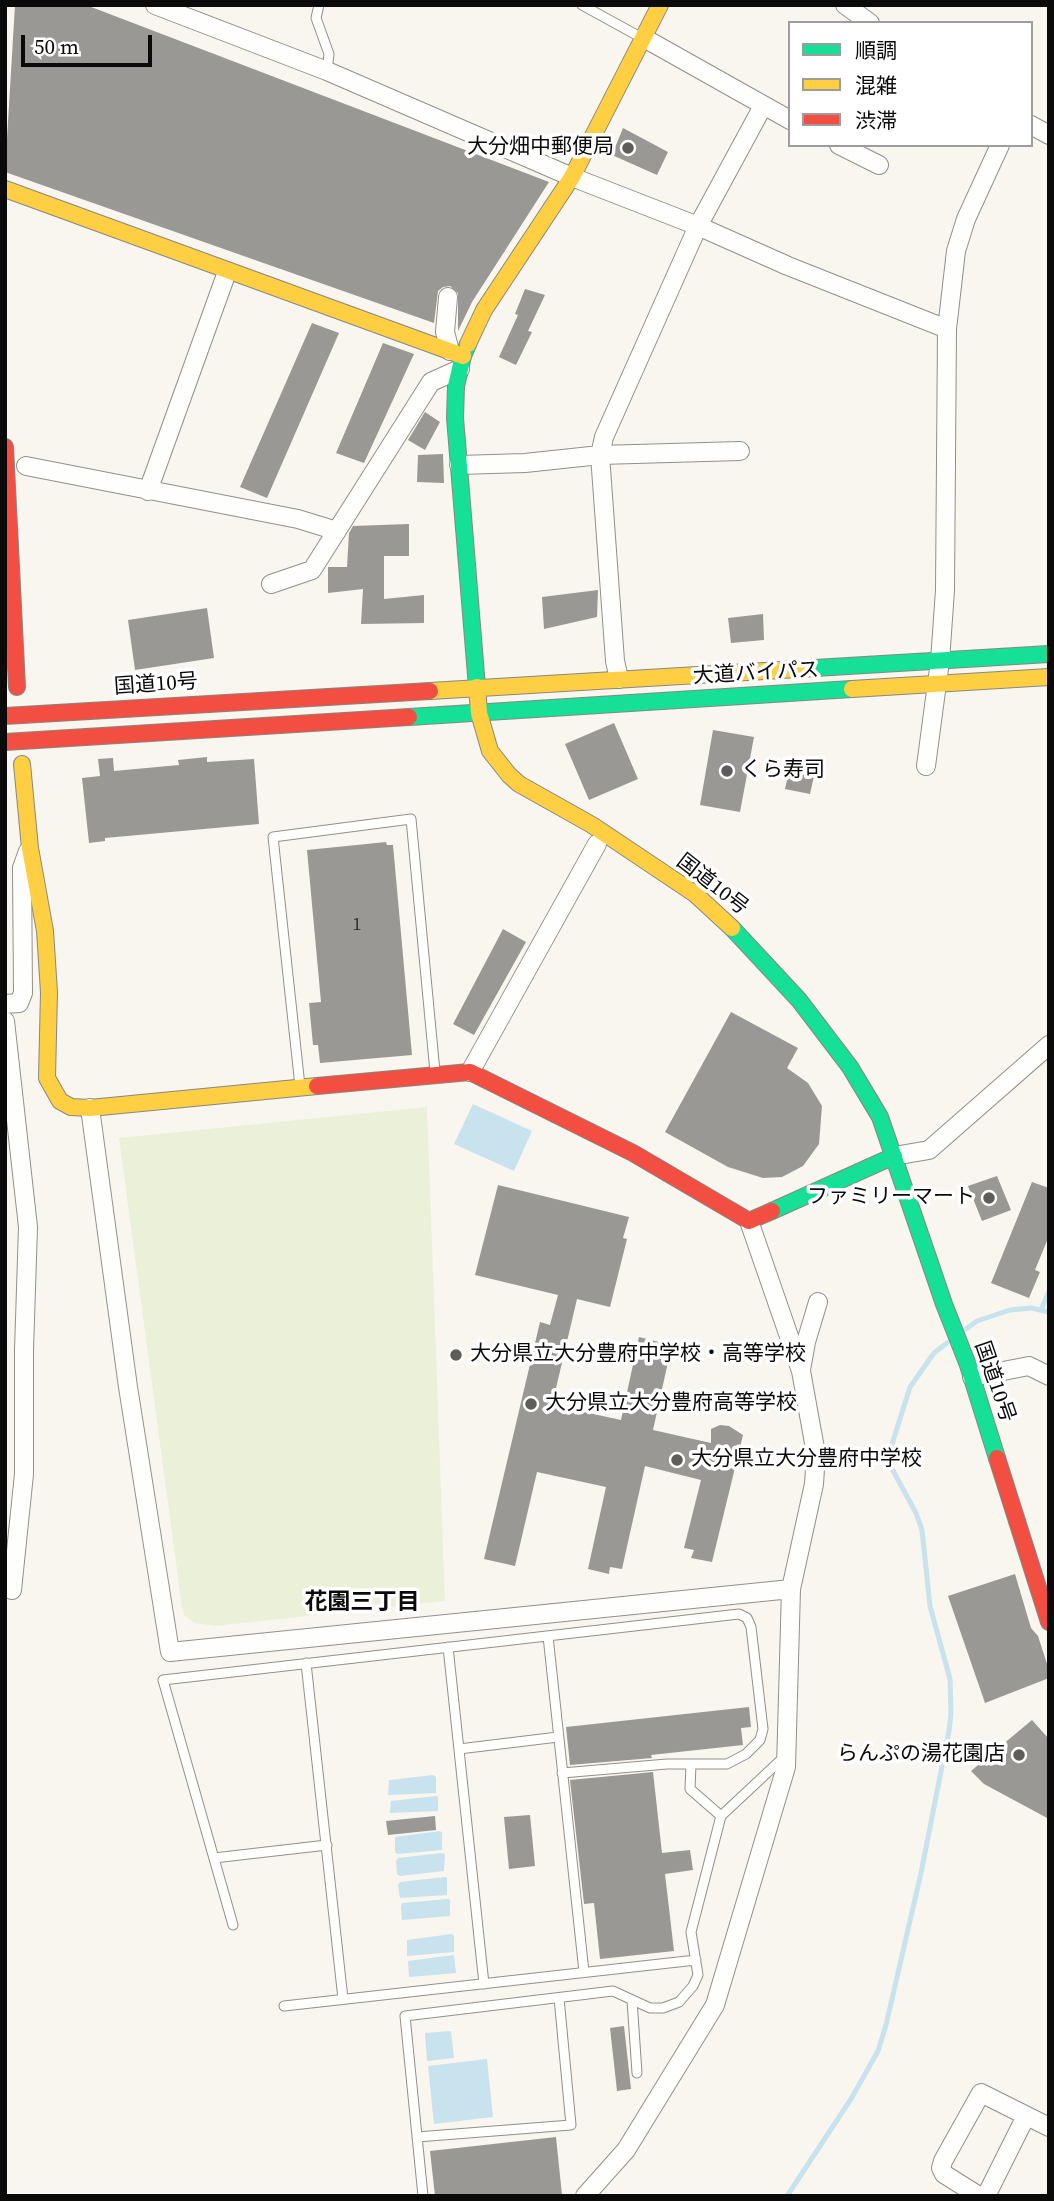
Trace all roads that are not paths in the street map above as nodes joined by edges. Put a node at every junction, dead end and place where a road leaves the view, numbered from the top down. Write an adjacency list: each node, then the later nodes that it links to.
1 (155, 5): 8 (street)
2 (319, 5): 8 (lane)
3 (582, 5): 7 (lane)
4 (660, 5): 7 (main road)
5 (845, 5): 6 (street)
6 (867, 21)
7 (644, 38): 9 (street); 16 (main road)
8 (327, 71): 16 (street)
9 (763, 106): 10 (street); 18 (street)
10 (788, 119)
11 (1033, 126): 12 (street)
12 (1049, 135)
13 (843, 147): 15 (street)
14 (999, 147): 21 (street)
15 (878, 166)
16 (572, 177): 18 (street); 22 (main road)
17 (5, 189): 19 (main road)
18 (698, 226): 21 (street); 25 (street)
19 (227, 272): 22 (main road); 28 (street)
20 (448, 297): 22 (street)
21 (947, 329): 32 (street)
22 (458, 359): 27 (main road); 29 (street)
23 (5, 447): 36 (main road)
24 (740, 451): 25 (street)
25 (600, 455): 27 (street); 34 (street)
26 (26, 466): 28 (street)
27 (459, 466): 37 (main road)
28 (148, 491): 29 (street)
29 (337, 531): 30 (street)
30 (271, 584)
31 (1049, 654): 32 (main road, 大道バイパス)
32 (940, 661): 34 (main road, 大道バイパス); 35 (street)
33 (1049, 677): 35 (main road, 大道バイパス)
34 (619, 679): 37 (main road, 大道バイパス)
35 (937, 684): 38 (main road, 大道バイパス); 42 (street)
36 (17, 687)
37 (477, 687): 38 (main road, 国道10号); 39 (main road, 国道10号)
38 (472, 713): 40 (main road); 43 (main road, 国道10号); 54 (main road, 国道10号)
39 (5, 716)
40 (5, 742)
41 (22, 764): 44 (main road)
42 (926, 766)
43 (597, 844): 45 (main road, 国道10号); 50 (street)
44 (30, 848): 46 (street); 53 (main road)
45 (663, 892)
46 (5, 1004)
47 (5, 1021): 61 (street)
48 (809, 1040): 54 (main road, 国道10号)
49 (1049, 1045): 54 (street)
50 (470, 1072): 51 (main road); 55 (main road)
51 (435, 1075): 52 (main road); 52 (lane)
52 (300, 1088): 53 (main road)
53 (90, 1108): 60 (street)
54 (894, 1156): 55 (main road); 58 (main road, 国道10号)
55 (749, 1222): 57 (street)
56 (818, 1303): 57 (street)
57 (801, 1371): 60 (street)
58 (970, 1371): 59 (street); 62 (main road, 国道10号)
59 (1049, 1376)
60 (791, 1589): 68 (street)
61 (12, 1590)
62 (1049, 1622)
63 (548, 1636): 64 (lane); 66 (lane); 69 (lane)
64 (448, 1647): 65 (lane); 67 (lane)
65 (306, 1663): 72 (lane); 73 (lane)
66 (558, 1738): 67 (lane); 70 (lane)
67 (459, 1749): 77 (lane)
68 (787, 1755): 71 (lane); 87 (street)
69 (691, 1764): 70 (lane); 71 (lane)
70 (562, 1773): 76 (lane)
71 (721, 1816): 75 (lane)
72 (327, 1846): 73 (lane); 79 (lane)
73 (214, 1858): 74 (lane)
74 (233, 1925)
75 (696, 1960): 76 (lane); 80 (lane)
76 (584, 1972): 77 (lane)
77 (484, 1984): 79 (lane)
78 (559, 1998): 80 (lane); 85 (lane); 85 (lane)
79 (343, 1999): 81 (lane)
80 (632, 2000): 82 (lane)
81 (284, 2006)
82 (637, 2073)
83 (1026, 2116): 84 (street); 88 (street); 89 (street)
84 (1049, 2127)
85 (417, 2137): 86 (lane)
86 (423, 2196)
87 (585, 2196)
88 (979, 2196)
89 (986, 2196)

